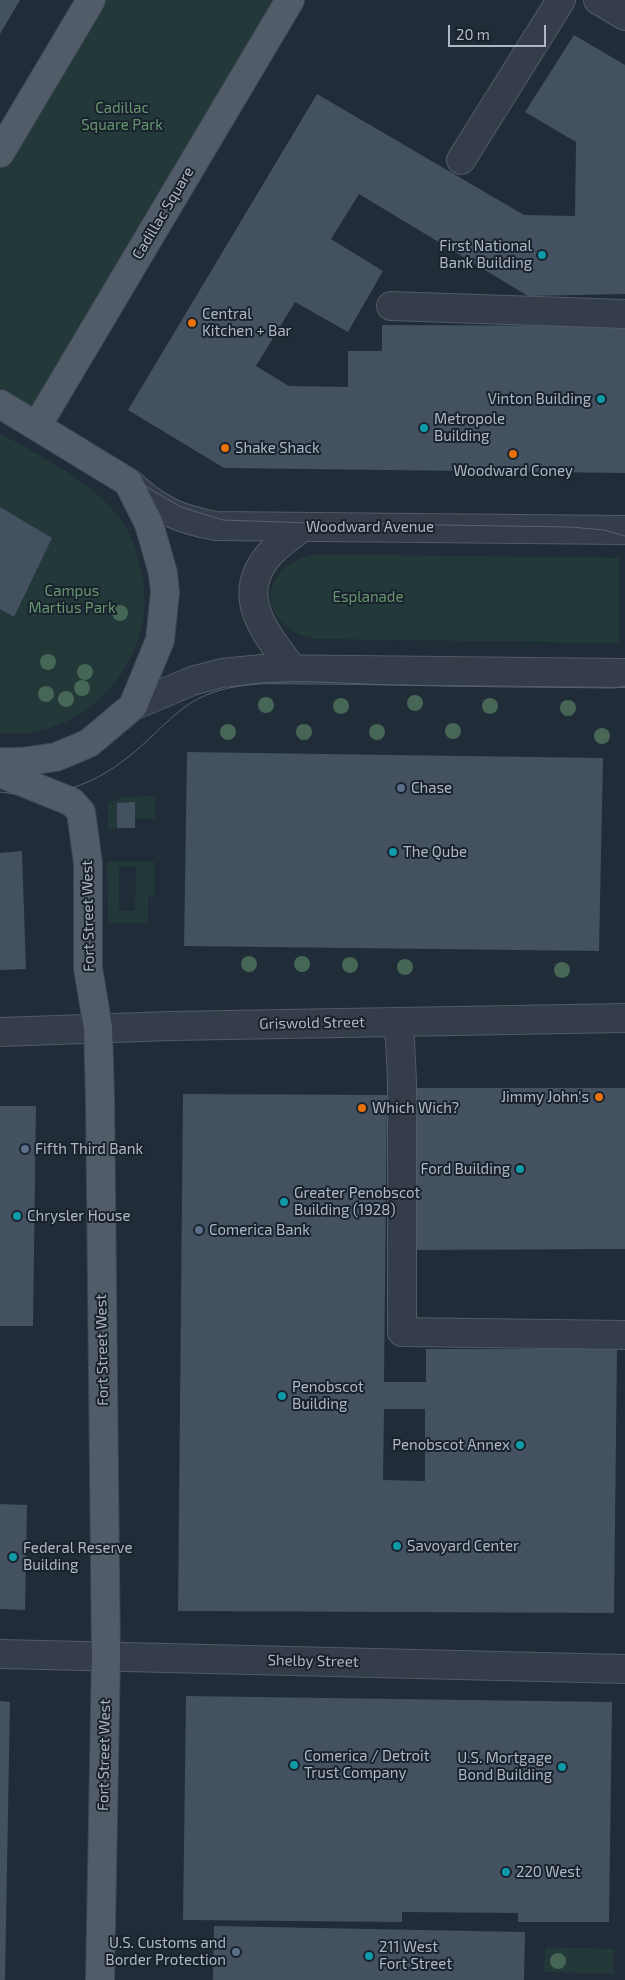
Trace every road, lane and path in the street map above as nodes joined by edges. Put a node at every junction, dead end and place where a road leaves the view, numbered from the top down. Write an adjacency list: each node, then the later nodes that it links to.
1 (91, 0): 6 (main road)
2 (290, 0): 11 (main road, Cadillac Square)
3 (561, 0): 7 (street)
4 (598, 0): 5 (street)
5 (625, 16)
6 (0, 153)
7 (462, 160)
8 (391, 306): 9 (street)
9 (625, 314)
10 (0, 404): 11 (main road, Woodward Avenue)
11 (37, 426): 12 (main road, Woodward Avenue)
12 (128, 482): 13 (street, Woodward Avenue); 17 (main road)
13 (302, 527): 14 (street, Woodward Avenue); 15 (street)
14 (625, 530)
15 (292, 668): 16 (street); 17 (street)
16 (625, 673)
17 (134, 706): 18 (main road)
18 (0, 762)
19 (0, 773): 22 (main road, Fort Street West)
20 (625, 1018): 21 (street, Griswold Street)
21 (399, 1022): 22 (street, Griswold Street); 24 (street)
22 (98, 1028): 23 (street, Griswold Street); 26 (main road, Fort Street West)
23 (0, 1032)
24 (625, 1336)
25 (0, 1654): 26 (street, Shelby Street)
26 (106, 1656): 27 (street, Shelby Street); 28 (main road, Fort Street West)
27 (625, 1669)
28 (100, 1980)

